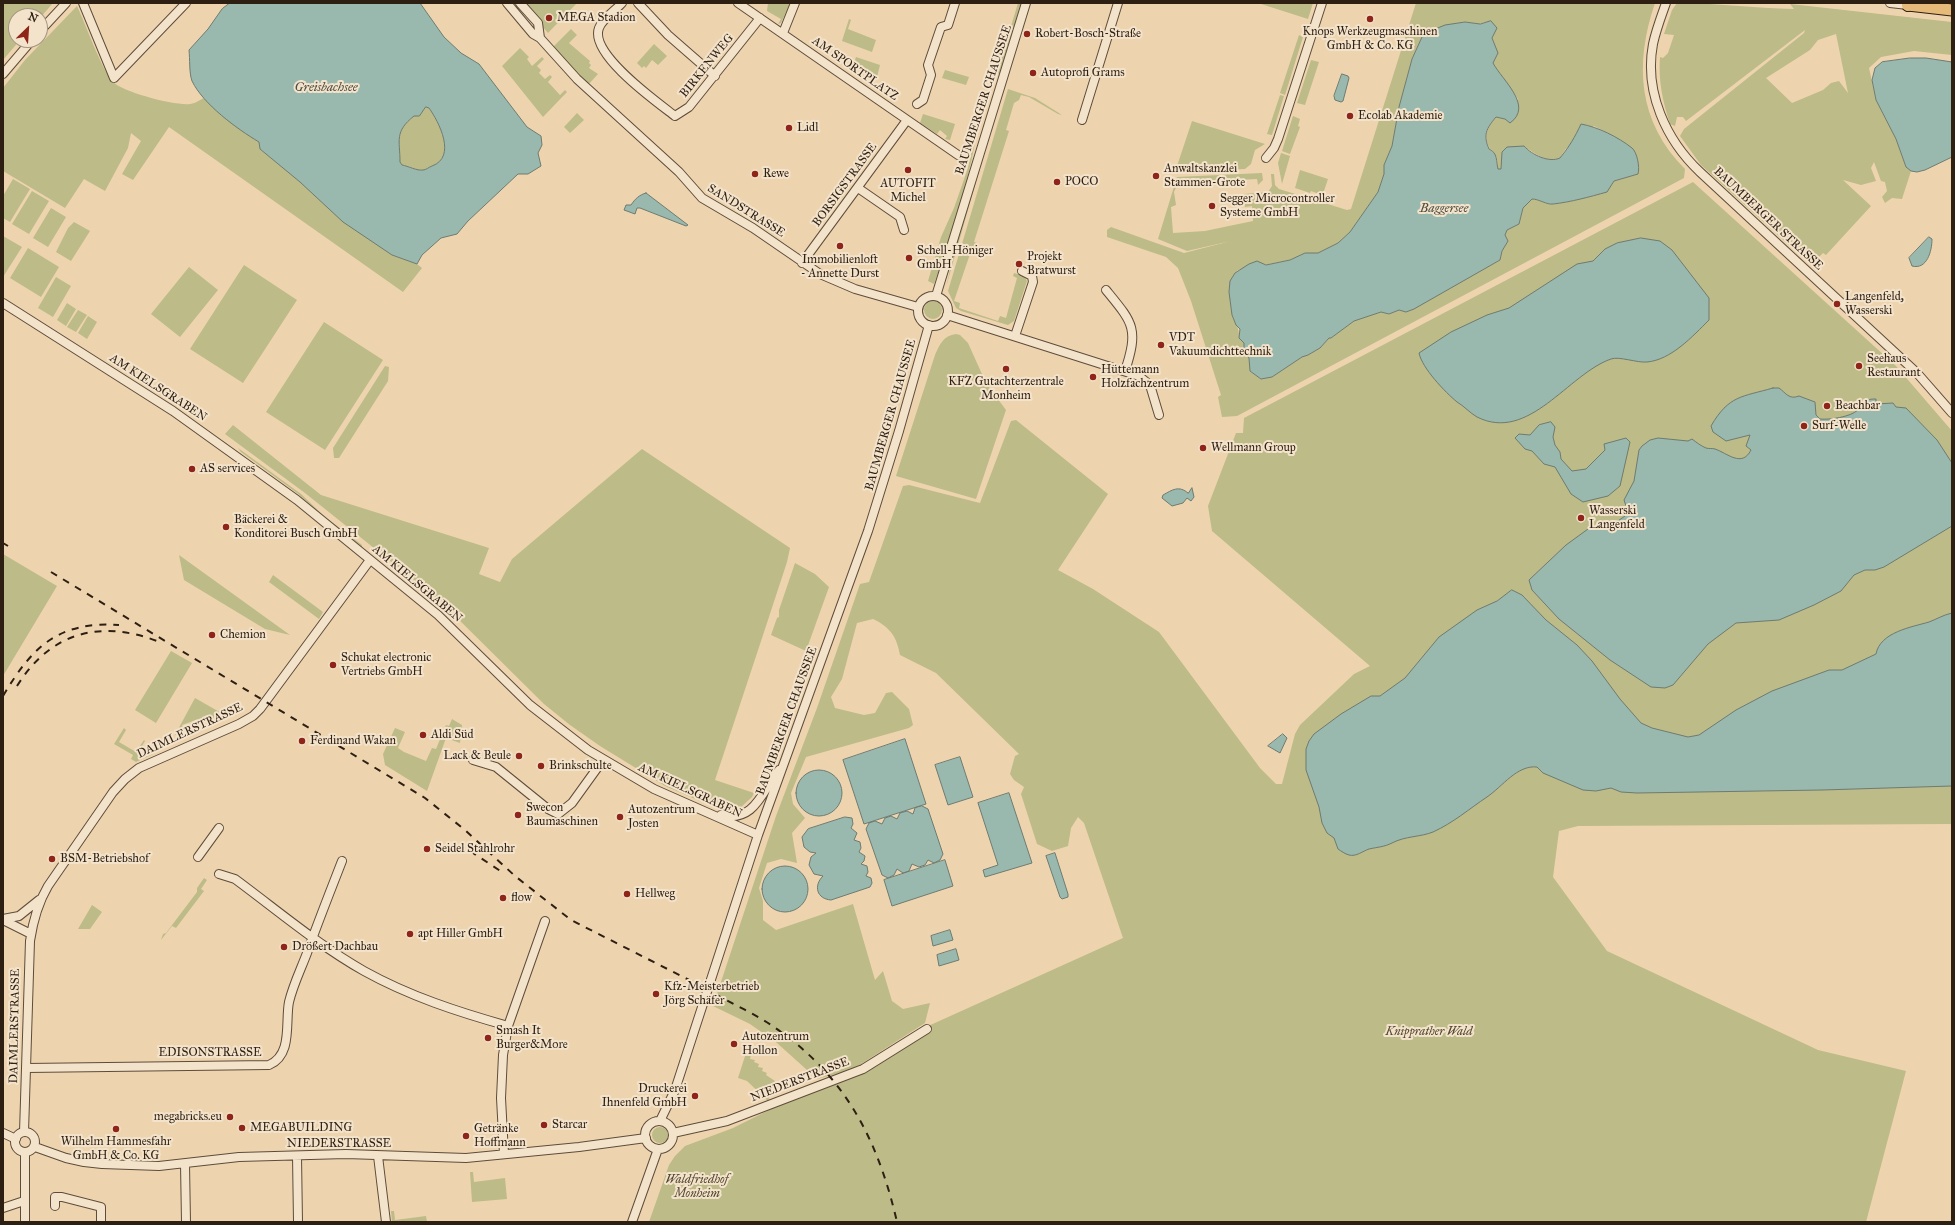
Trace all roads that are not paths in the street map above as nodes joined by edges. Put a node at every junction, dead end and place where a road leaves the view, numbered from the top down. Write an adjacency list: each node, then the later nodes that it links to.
1 (66, 3): 19 (street)
2 (83, 3): 3 (street)
3 (186, 3)
4 (507, 3): 21 (street, SANDSTRASSE)
5 (520, 3): 21 (street, SANDSTRASSE)
6 (622, 3): 24 (street, BIRKENWEG)
7 (638, 3): 24 (street)
8 (738, 3): 18 (street, AM SPORTPLATZ)
9 (795, 3): 20 (street)
10 (955, 3): 25 (street)
11 (1026, 3): 35 (street, BAUMBERGER CHAUSSEE)
12 (1118, 3): 27 (street)
13 (1322, 3): 29 (street)
14 (1666, 3): 42 (street, BAUMBERGER STRASSE)
15 (1890, 3): 16 (street)
16 (1910, 4): 17 (main road)
17 (1952, 10)
18 (760, 18): 20 (street, AM SPORTPLATZ); 24 (street, BIRKENWEG)
19 (48, 22)
20 (783, 33): 26 (street, AM SPORTPLATZ)
21 (540, 38): 32 (street, SANDSTRASSE)
22 (25, 48): 23 (street)
23 (3, 74)
24 (715, 76)
25 (917, 104)
26 (907, 120): 28 (street, AM SPORTPLATZ); 30 (street, BORSIGSTRASSE)
27 (1082, 120)
28 (958, 155)
29 (1266, 158)
30 (858, 188): 31 (street); 32 (street, BORSIGSTRASSE)
31 (904, 230)
32 (802, 263): 37 (street, SANDSTRASSE)
33 (1022, 271): 40 (street)
34 (1106, 290): 41 (street)
35 (936, 296): 37 (street); 38 (street)
36 (3, 303): 44 (street, AM KIELSGRABEN)
37 (918, 307): 39 (street)
38 (947, 315): 39 (street); 40 (street)
39 (928, 325): 47 (street, BAUMBERGER CHAUSSEE)
40 (1015, 336): 41 (street)
41 (1125, 371): 43 (street)
42 (1952, 413)
43 (1160, 415)
44 (370, 560): 46 (street, AM KIELSGRABEN); 54 (street, DAIMLERSTRASSE)
45 (473, 760): 46 (street)
46 (603, 760): 48 (street, AM KIELSGRABEN)
47 (784, 765): 48 (street); 50 (street, BAUMBERGER CHAUSSEE)
48 (707, 813): 50 (street, AM KIELSGRABEN)
49 (219, 828): 51 (street)
50 (758, 835): 62 (street, BAUMBERGER CHAUSSEE)
51 (198, 857)
52 (342, 862): 58 (street, EDISONSTRASSE)
53 (219, 874): 58 (street)
54 (41, 898): 55 (street, DAIMLERSTRASSE); 57 (street, DAIMLERSTRASSE)
55 (3, 920): 57 (street)
56 (545, 921): 59 (street)
57 (31, 934): 61 (street, DAIMLERSTRASSE)
58 (312, 936): 59 (street); 61 (street, EDISONSTRASSE)
59 (508, 1026): 71 (street)
60 (927, 1029): 64 (street, NIEDERSTRASSE)
61 (27, 1068): 63 (street, DAIMLERSTRASSE)
62 (660, 1121): 64 (street); 66 (street)
63 (24, 1132): 67 (street); 68 (street)
64 (673, 1133): 69 (street)
65 (3, 1134): 67 (street)
66 (646, 1138): 69 (street); 71 (street, NIEDERSTRASSE)
67 (16, 1139): 70 (street)
68 (35, 1147): 70 (street); 74 (street, NIEDERSTRASSE)
69 (658, 1149): 83 (street)
70 (25, 1153): 75 (street)
71 (504, 1154): 73 (street, NIEDERSTRASSE)
72 (298, 1156): 73 (street, NIEDERSTRASSE); 74 (street, NIEDERSTRASSE); 81 (street)
73 (378, 1156): 82 (street)
74 (185, 1164): 80 (street)
75 (24, 1201): 77 (street); 78 (street)
76 (55, 1206): 79 (street)
77 (3, 1208)
78 (25, 1222)
79 (101, 1222)
80 (186, 1222)
81 (298, 1222)
82 (386, 1222)
83 (632, 1222)

